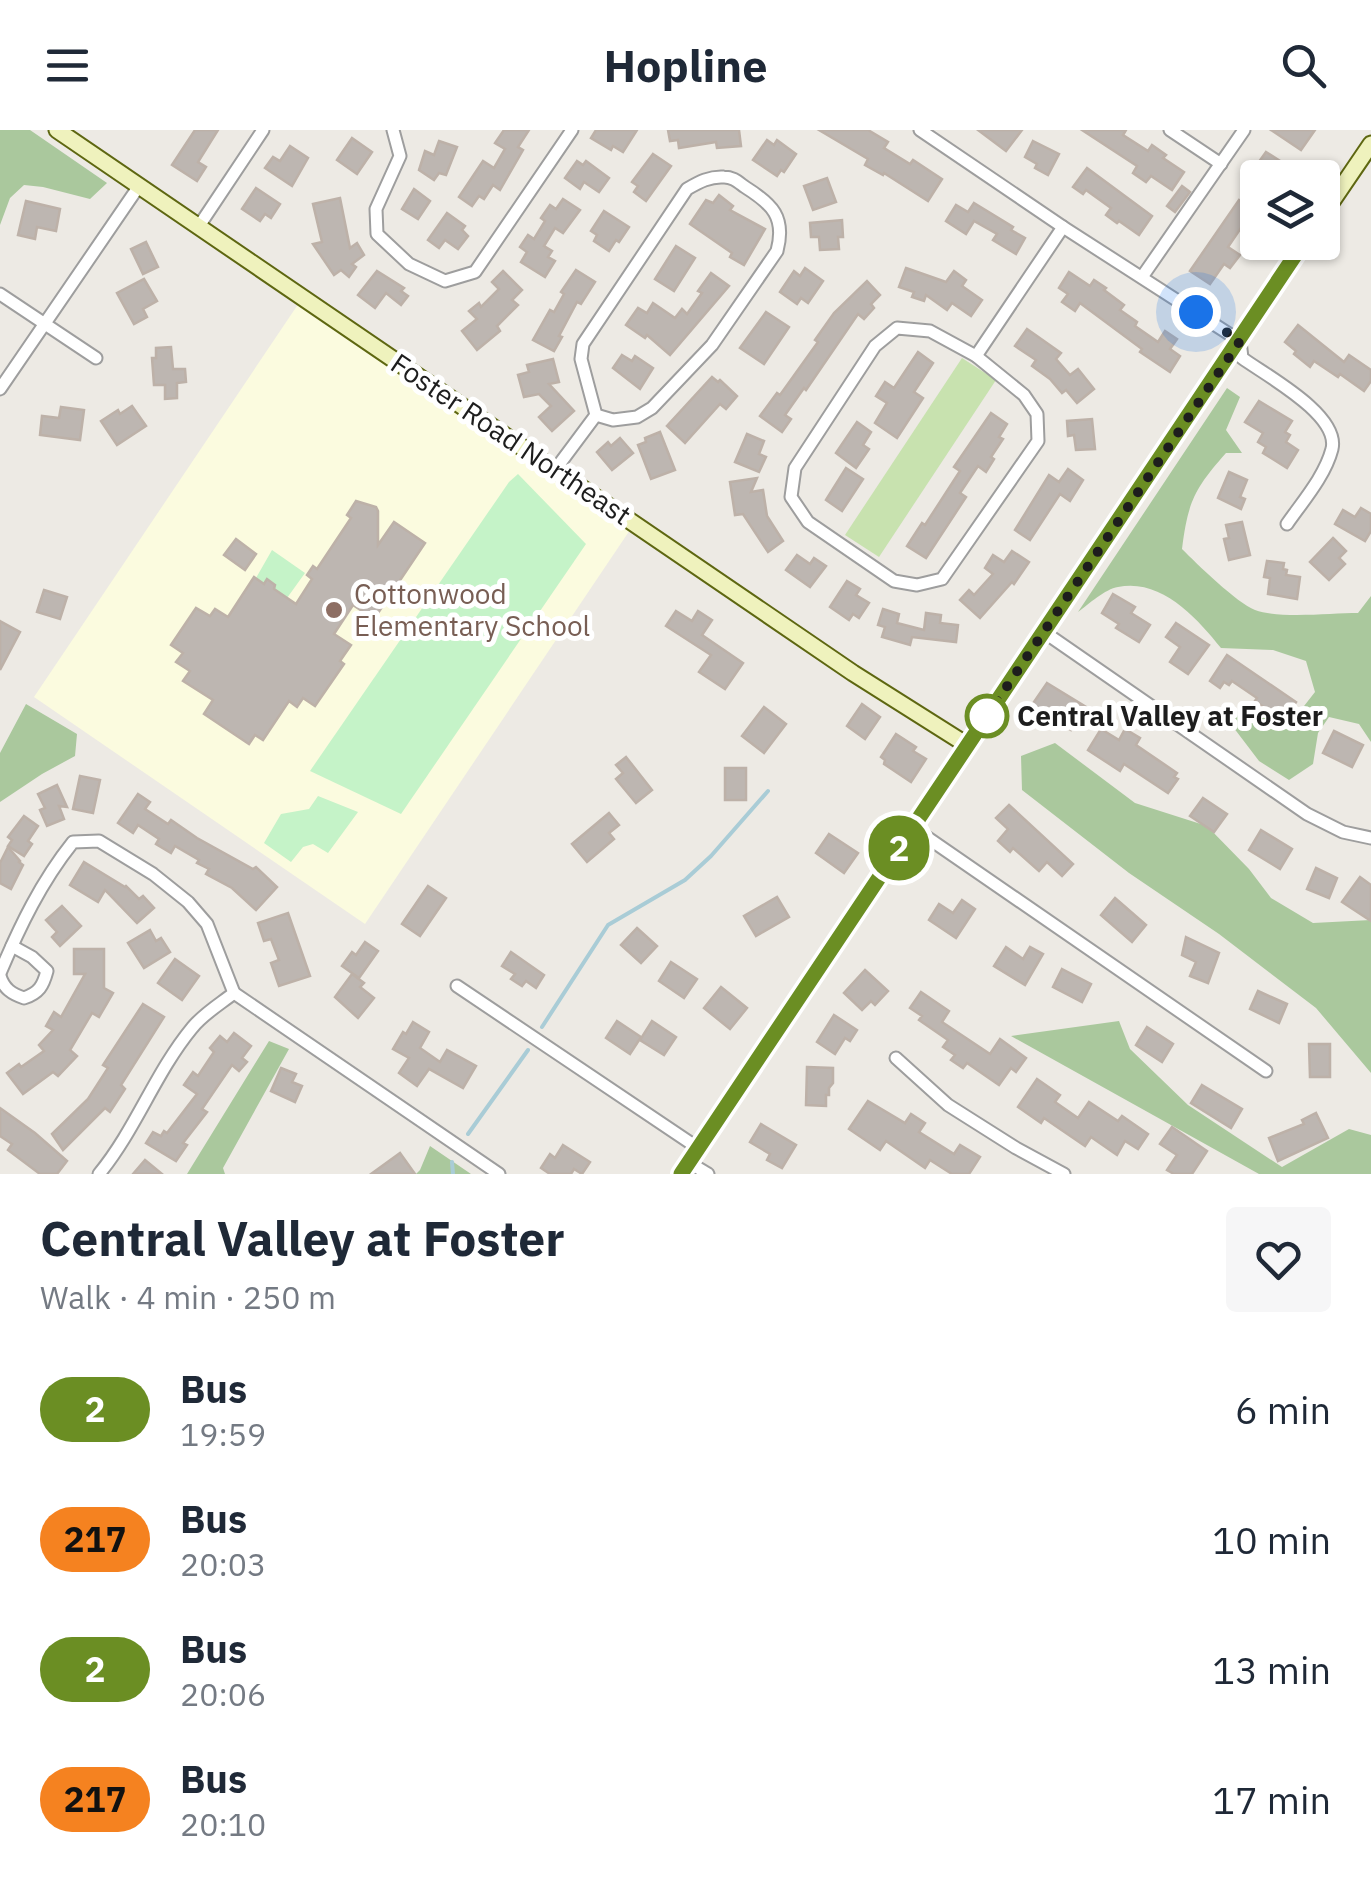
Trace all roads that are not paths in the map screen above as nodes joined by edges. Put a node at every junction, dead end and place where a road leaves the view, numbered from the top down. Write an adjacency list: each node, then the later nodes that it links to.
1 (57, 130): 10 (main road, Foster Road Northeast)
2 (263, 130): 12 (street)
3 (393, 130): 4 (street)
4 (572, 130)
5 (920, 130): 13 (street)
6 (1170, 130): 9 (street)
7 (1244, 130): 9 (street)
8 (1369, 151): 11 (main road)
9 (1222, 164): 15 (street)
10 (140, 186): 12 (main road, Foster Road Northeast); 17 (street)
11 (1340, 191)
12 (199, 226): 23 (main road, Foster Road Northeast)
13 (1062, 228): 15 (street); 19 (street)
14 (1292, 260): 18 (main road)
15 (1142, 277): 18 (street)
16 (0, 294): 17 (street)
17 (45, 324): 20 (street); 21 (street)
18 (1240, 341): 24 (street); 25 (main road)
19 (976, 356): 19 (street)
20 (96, 358)
21 (0, 389)
22 (596, 415): 22 (street); 23 (street)
23 (555, 470): 26 (main road, Foster Road Northeast)
24 (1287, 524)
25 (1044, 632): 26 (main road); 28 (street)
26 (967, 745): 27 (main road)
27 (912, 827): 34 (street); 35 (main road)
28 (1371, 838)
29 (12, 946): 30 (street); 30 (street); 32 (street)
30 (0, 975)
31 (457, 986): 35 (street)
32 (234, 993): 37 (street); 38 (street)
33 (896, 1058): 40 (street)
34 (1266, 1071)
35 (698, 1148): 36 (main road)
36 (685, 1168): 39 (street)
37 (99, 1174)
38 (499, 1174)
39 (708, 1174)
40 (1064, 1174)

